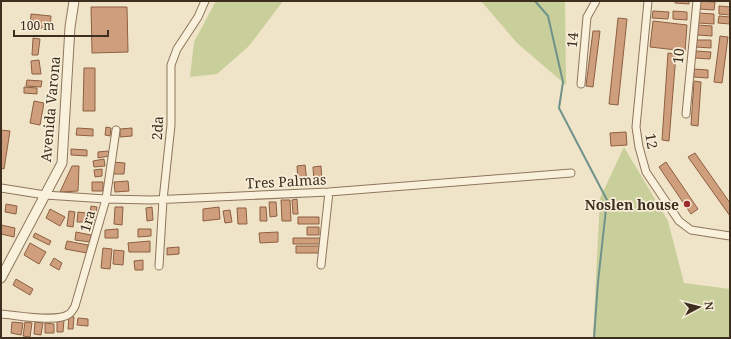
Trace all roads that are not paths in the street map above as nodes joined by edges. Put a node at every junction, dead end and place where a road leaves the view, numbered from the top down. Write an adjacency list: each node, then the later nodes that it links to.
1 (74, 1): 12 (street, Avenida Varona)
2 (206, 1): 14 (street, 2da)
3 (596, 1): 6 (street, 14)
4 (648, 1): 15 (street, 12)
5 (697, 1): 7 (street, 10)
6 (581, 84)
7 (686, 114)
8 (116, 130): 13 (street, 1ra)
9 (571, 173): 11 (street, Tres Palmas)
10 (1, 188): 12 (street, Tres Palmas)
11 (329, 192): 14 (street, Tres Palmas); 16 (street)
12 (45, 196): 13 (street, Tres Palmas); 18 (street, Avenida Varona)
13 (106, 199): 14 (street, Tres Palmas); 19 (street, 1ra)
14 (163, 200): 17 (street, 2da)
15 (730, 236)
16 (321, 265)
17 (159, 266)
18 (1, 278)
19 (1, 314)

